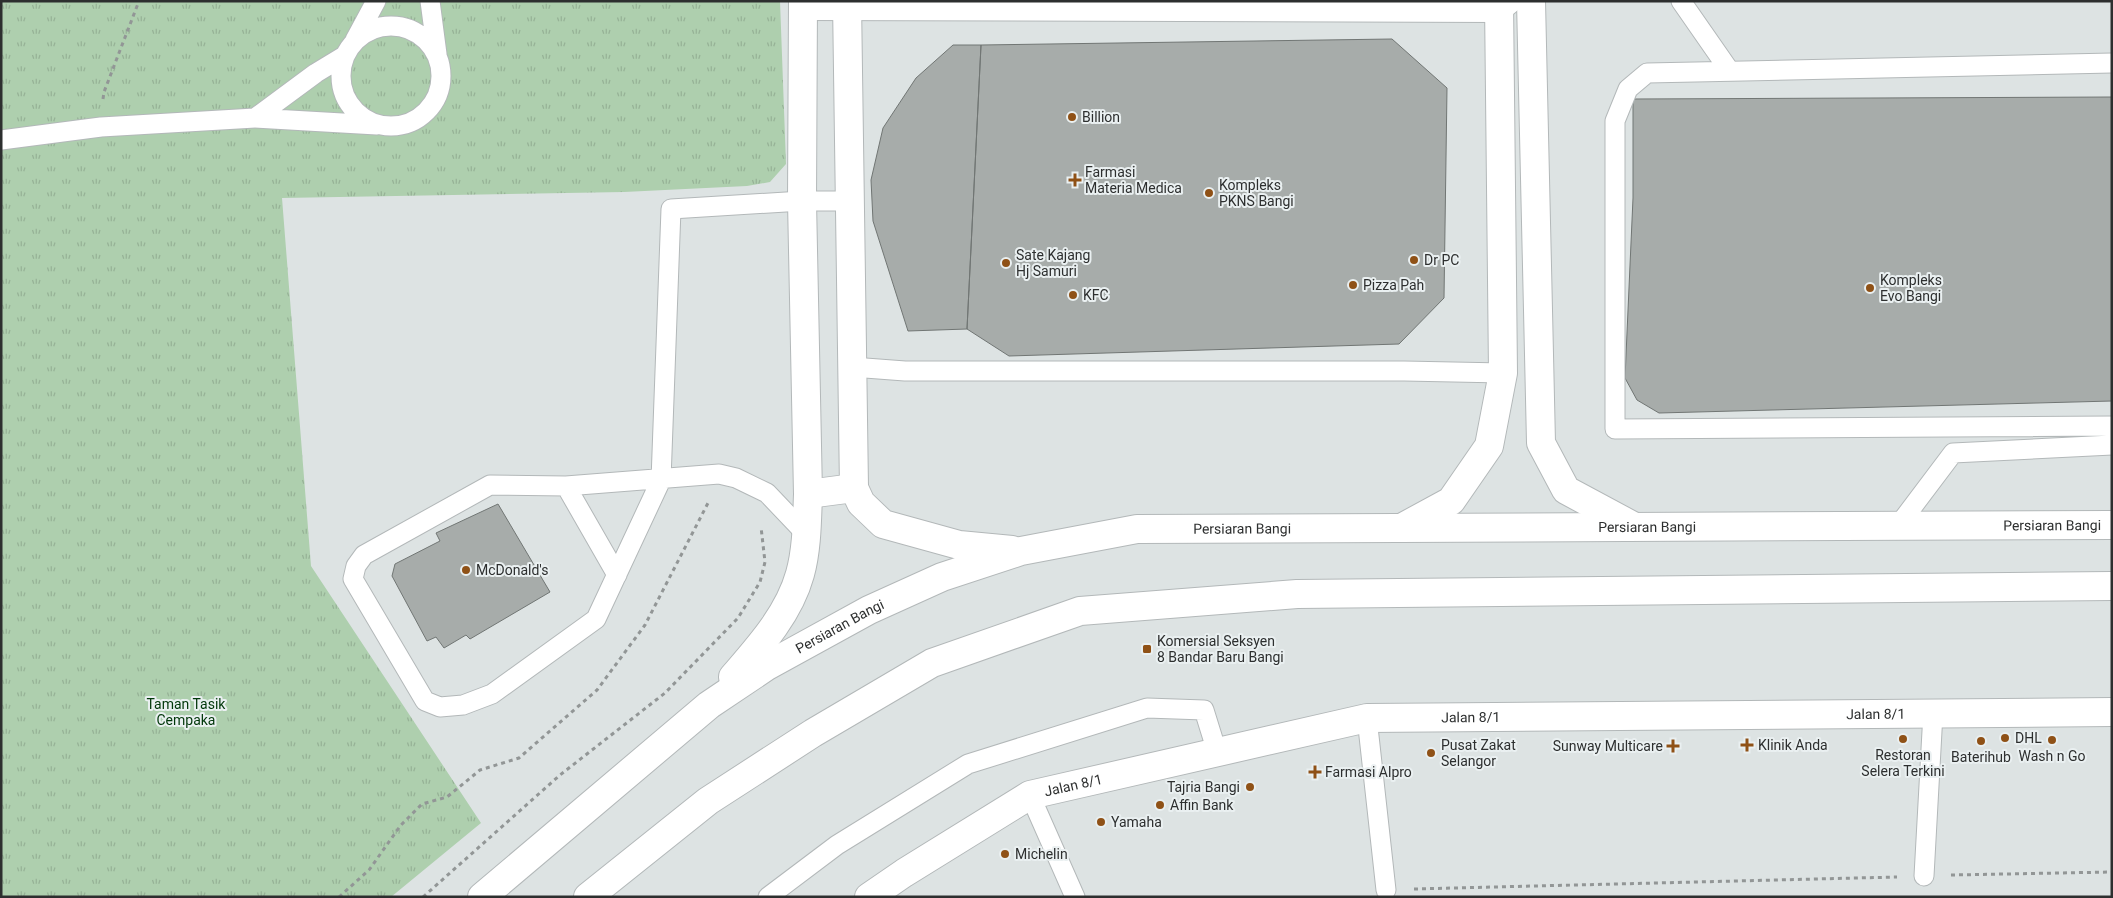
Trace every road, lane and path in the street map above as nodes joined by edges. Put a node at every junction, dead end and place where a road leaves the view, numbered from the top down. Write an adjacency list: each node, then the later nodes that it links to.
1 (139, 1): 15 (path)
2 (376, 1): 9 (lane)
3 (430, 1): 10 (lane)
4 (1531, 1): 31 (street)
5 (1681, 1): 12 (lane)
6 (1501, 3): 8 (street); 20 (street)
7 (803, 4): 8 (street); 18 (street)
8 (847, 4): 17 (street)
9 (349, 49): 10 (lane); 13 (lane); 14 (lane)
10 (437, 54): 14 (lane)
11 (2112, 63): 12 (lane)
12 (1729, 70): 21 (lane)
13 (255, 118): 14 (lane); 15 (lane)
14 (377, 125)
15 (101, 128): 16 (lane)
16 (1, 140)
17 (849, 200): 18 (lane); 19 (street)
18 (802, 201): 24 (lane); 28 (street)
19 (852, 367): 20 (lane); 27 (street)
20 (1503, 373): 32 (street)
21 (2112, 426)
22 (2112, 445): 30 (lane)
23 (719, 474): 24 (lane); 26 (lane); 46 (path)
24 (661, 480): 25 (lane); 35 (lane)
25 (566, 486): 35 (lane); 35 (lane)
26 (756, 488): 33 (lane); 47 (path)
27 (854, 488): 28 (street); 34 (street)
28 (808, 494): 33 (street)
29 (2112, 525): 30 (street, Persiaran Bangi)
30 (1898, 526): 31 (street, Persiaran Bangi)
31 (1635, 527): 32 (street, Persiaran Bangi)
32 (1401, 528): 34 (street, Persiaran Bangi)
33 (806, 534): 37 (street)
34 (1021, 551): 37 (street, Persiaran Bangi)
35 (617, 575)
36 (2112, 586): 49 (street)
37 (710, 705): 48 (street, Persiaran Bangi)
38 (2112, 712): 39 (street, Jalan 8/1)
39 (1933, 713): 40 (street, Jalan 8/1); 44 (lane)
40 (1367, 718): 41 (street, Jalan 8/1); 45 (lane)
41 (1217, 752): 42 (street, Jalan 8/1); 50 (lane)
42 (1030, 795): 51 (street, Jalan 8/1); 52 (lane)
43 (2112, 872): 44 (path)
44 (1924, 876): 45 (path)
45 (1386, 890)
46 (339, 897)
47 (423, 897)
48 (482, 897)
49 (588, 897)
50 (768, 897)
51 (869, 897)
52 (1074, 897)

